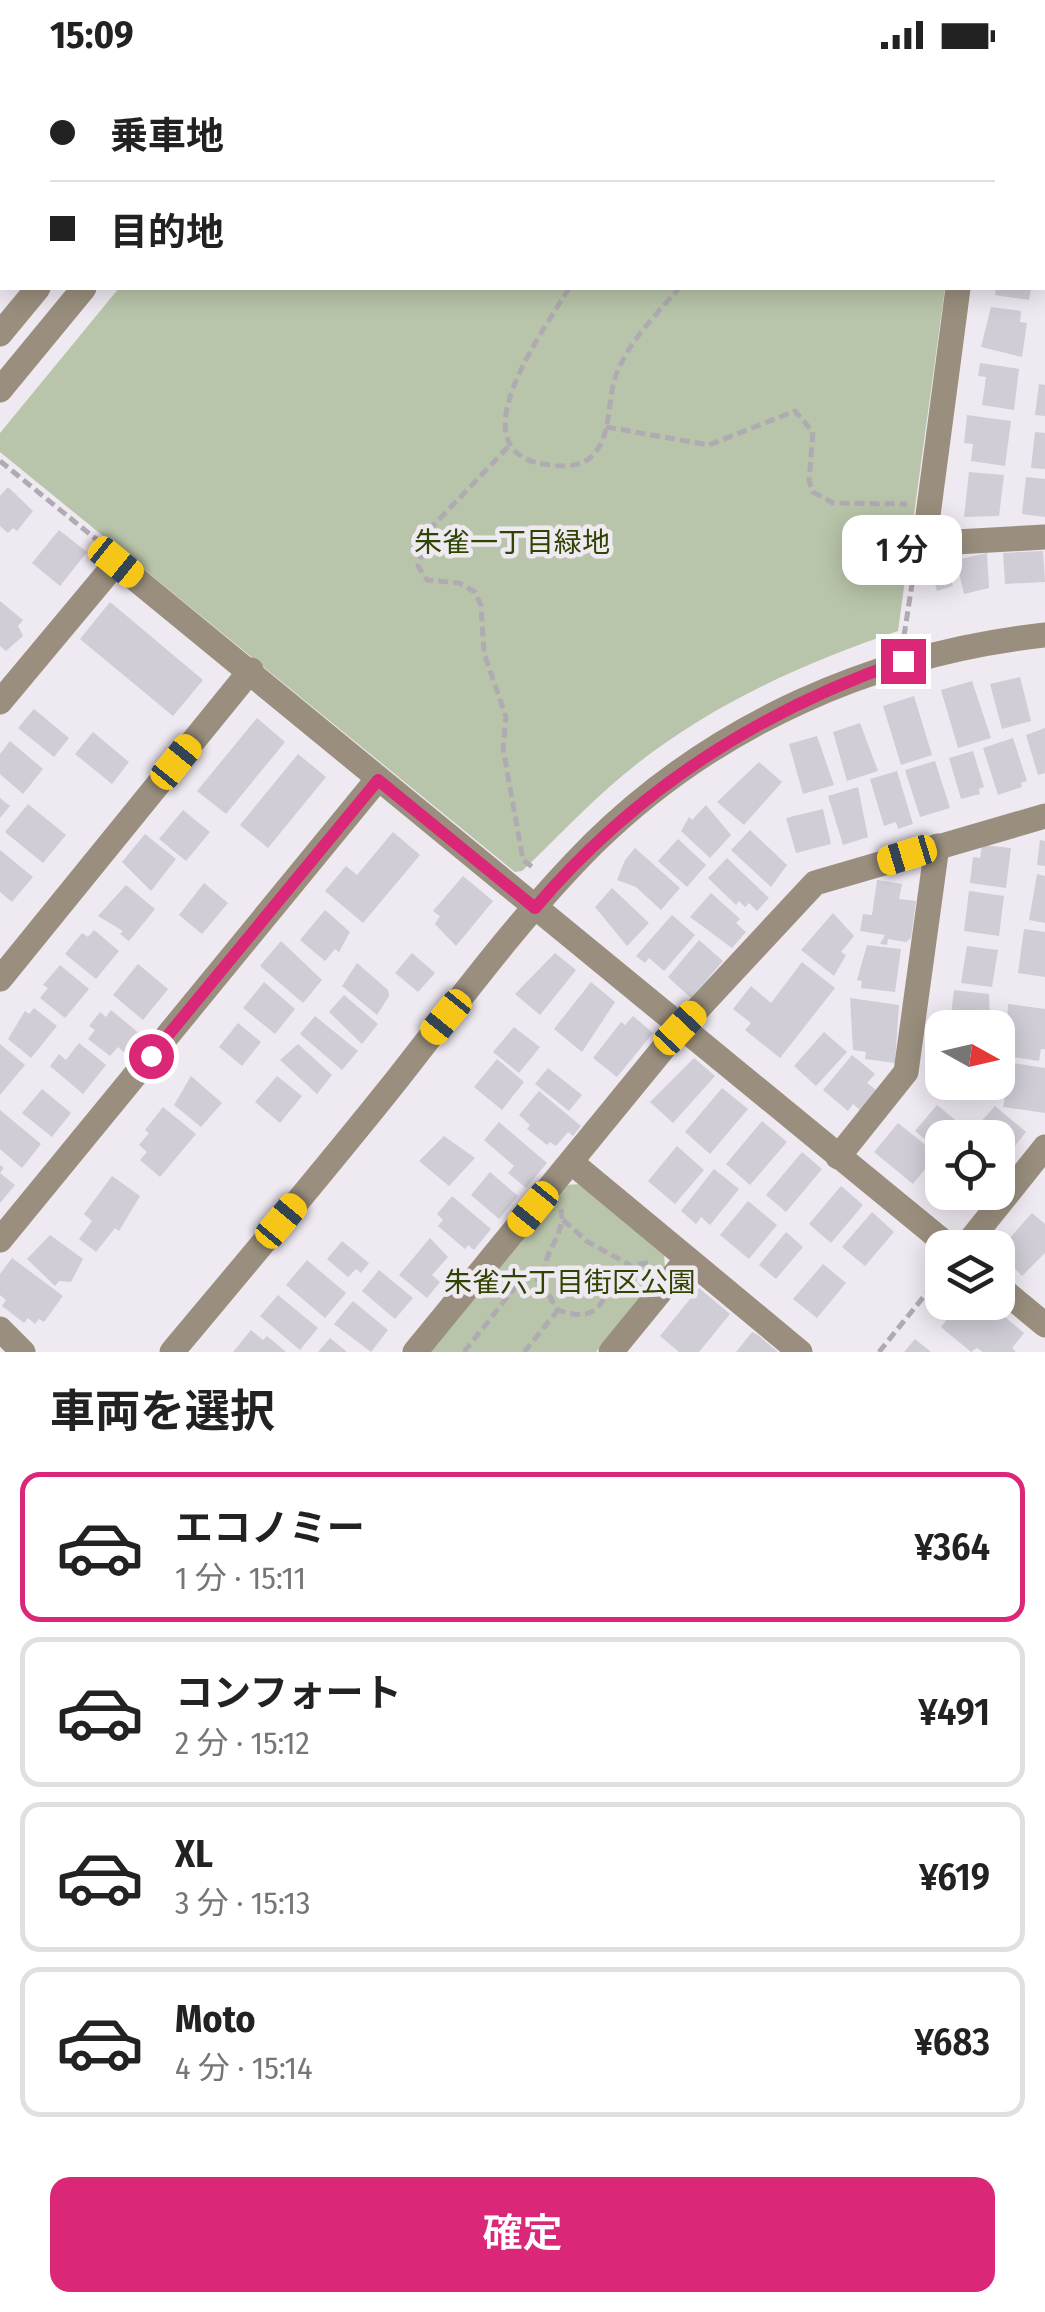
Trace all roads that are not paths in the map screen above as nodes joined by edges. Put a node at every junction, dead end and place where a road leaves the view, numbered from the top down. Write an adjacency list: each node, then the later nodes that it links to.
1 (36, 290): 4 (street)
2 (82, 290): 5 (street)
3 (958, 290): 6 (street)
4 (0, 334)
5 (0, 390)
6 (1045, 537)
7 (1045, 635): 13 (street)
8 (250, 670): 9 (street); 10 (street); 14 (street)
9 (0, 702)
10 (378, 780): 13 (street); 21 (street)
11 (1045, 816): 12 (street)
12 (937, 846): 15 (street); 17 (street)
13 (535, 908): 15 (street); 27 (street)
14 (0, 979)
15 (680, 1028): 17 (street); 18 (street)
16 (1045, 1146): 20 (street)
17 (838, 1157): 19 (street)
18 (563, 1172): 22 (street); 28 (street)
19 (929, 1230)
20 (978, 1230)
21 (0, 1240)
22 (686, 1258): 29 (street); 30 (street)
23 (1015, 1300): 24 (street)
24 (1045, 1325)
25 (0, 1328): 26 (street)
26 (23, 1352)
27 (172, 1352)
28 (415, 1352)
29 (611, 1352)
30 (800, 1352)

